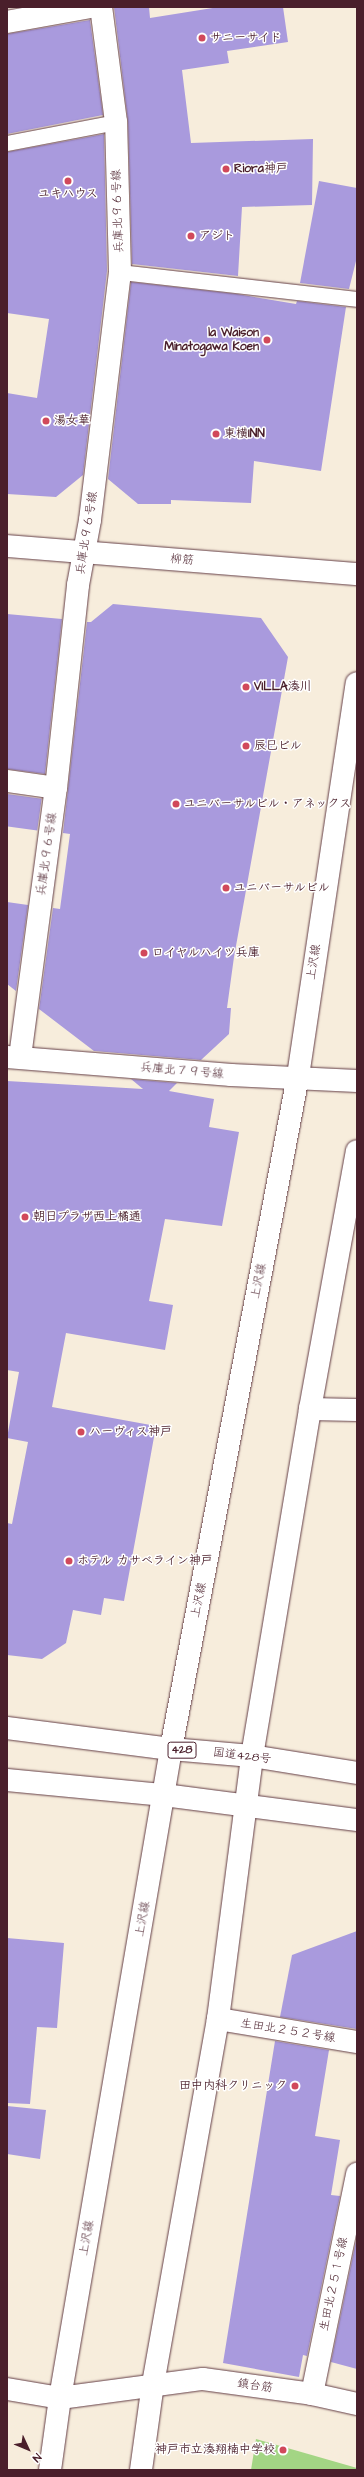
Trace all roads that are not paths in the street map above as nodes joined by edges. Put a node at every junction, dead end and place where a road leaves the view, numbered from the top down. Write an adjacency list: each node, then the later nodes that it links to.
1 (90, 7): 3 (main road)
2 (101, 7): 4 (main road, 兵庫北９６号線)
3 (7, 22)
4 (116, 122): 5 (lane); 6 (main road, 兵庫北９６号線)
5 (7, 143)
6 (120, 272): 7 (lane); 9 (main road, 兵庫北９６号線)
7 (357, 299)
8 (7, 546): 9 (main road, 柳筋)
9 (83, 552): 10 (main road, 柳筋); 13 (main road, 兵庫北９６号線)
10 (357, 574)
11 (357, 683): 15 (main road, 上沢線)
12 (7, 781): 13 (main road)
13 (56, 788): 14 (main road, 兵庫北９６号線)
14 (14, 1057): 15 (main road, 兵庫北７９号線)
15 (298, 1076): 16 (main road, 兵庫北７９号線); 21 (main road, 上沢線)
16 (357, 1081)
17 (357, 1151): 18 (main road)
18 (310, 1409): 19 (main road); 22 (main road)
19 (357, 1410)
20 (7, 1728): 21 (main road, 国道428号 / 428)
21 (171, 1749): 22 (main road, 国道428号 / 428); 25 (main road, 上沢線)
22 (252, 1756): 23 (main road, 国道428号 / 428); 26 (main road)
23 (357, 1773)
24 (7, 1780): 25 (main road)
25 (164, 1795): 26 (main road); 34 (main road, 上沢線)
26 (245, 1805): 27 (main road); 28 (main road)
27 (357, 1820)
28 (218, 2019): 29 (main road, 生田北２５２号線); 31 (main road)
29 (357, 2042)
30 (357, 2174): 33 (main road, 生田北２５１号線)
31 (153, 2384): 33 (main road, 鎮台筋); 34 (main road, 鎮台筋); 37 (main road)
32 (7, 2389): 34 (main road, 鎮台筋)
33 (312, 2394): 35 (main road, 鎮台筋)
34 (60, 2398): 36 (main road, 上沢線)
35 (357, 2404)
36 (50, 2470)
37 (141, 2470)

